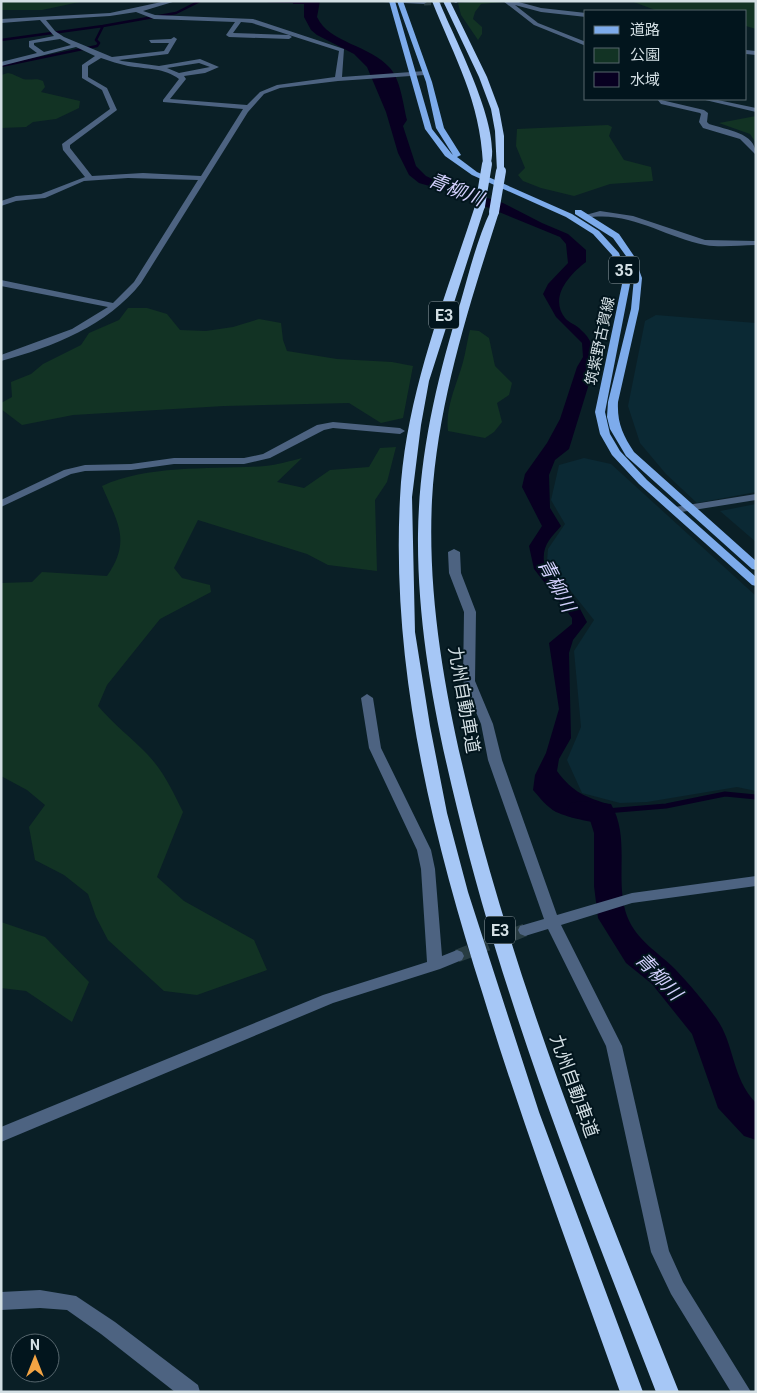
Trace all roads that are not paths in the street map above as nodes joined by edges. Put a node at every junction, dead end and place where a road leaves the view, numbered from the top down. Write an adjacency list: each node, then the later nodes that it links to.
1 (173, 1): 8 (street)
2 (365, 1): 6 (street)
3 (435, 1): 57 (highway, E3, bridge)
4 (446, 1): 58 (highway, 九州自動車道 / E3, bridge)
5 (506, 1): 9 (street); 15 (street)
6 (396, 2): 7 (street); 23 (main road, 筑紫野古賀線 / 35); 24 (main road, 筑紫野古賀線 / 35)
7 (424, 2)
8 (138, 11): 10 (street); 11 (street)
9 (584, 15)
10 (42, 19): 12 (street); 13 (street)
11 (240, 20): 14 (street); 14 (street)
12 (1, 21)
13 (62, 37): 17 (street); 18 (street)
14 (305, 38): 26 (street)
15 (584, 43)
16 (151, 44): 20 (street)
17 (78, 45): 18 (street); 19 (street)
18 (43, 54): 21 (street)
19 (102, 54): 20 (street); 33 (street)
20 (113, 58): 22 (street)
21 (1, 64)
22 (149, 68): 25 (street); 25 (street)
23 (414, 73): 24 (street); 26 (street); 44 (main road, 筑紫野古賀線 / 35)
24 (425, 73): 35 (main road, 筑紫野古賀線 / 35)
25 (179, 75): 29 (street)
26 (338, 79): 29 (street)
27 (661, 100): 31 (street)
28 (709, 100): 30 (street)
29 (247, 107): 32 (street)
30 (756, 110)
31 (756, 153)
32 (202, 178): 33 (street); 38 (street)
33 (91, 179): 34 (street)
34 (1, 204)
35 (586, 216): 36 (street); 43 (main road, 筑紫野古賀線 / 35)
36 (756, 243)
37 (1, 283): 38 (street)
38 (116, 306): 39 (street)
39 (1, 358)
40 (400, 431): 42 (street)
41 (756, 496): 43 (street)
42 (1, 504)
43 (690, 509): 44 (street); 46 (main road, 筑紫野古賀線 / 35)
44 (675, 510): 47 (main road, 筑紫野古賀線 / 35)
45 (454, 552): 50 (street)
46 (756, 567)
47 (756, 583)
48 (367, 698): 53 (street)
49 (756, 881): 50 (street)
50 (552, 921): 51 (street); 59 (street)
51 (526, 930)
52 (457, 956): 53 (street)
53 (435, 965): 54 (street)
54 (1, 1135)
55 (1, 1302): 56 (street)
56 (191, 1392)
57 (632, 1392)
58 (668, 1392)
59 (742, 1392)

